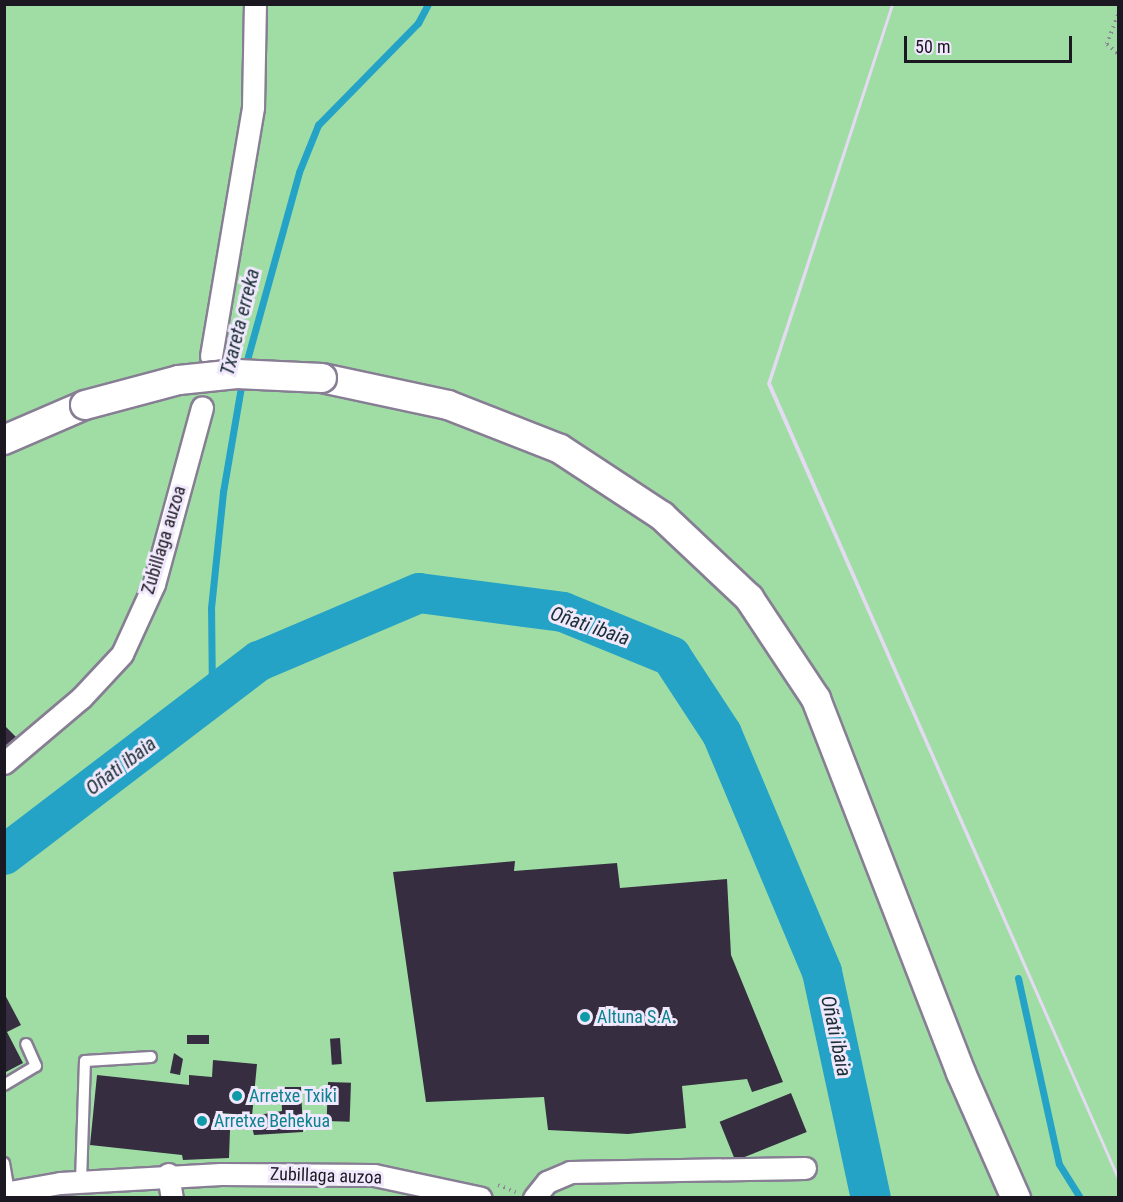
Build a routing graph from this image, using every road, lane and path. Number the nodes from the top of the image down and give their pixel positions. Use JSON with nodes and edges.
{"nodes":[{"id":1,"x":255,"y":4,"type":"edge"},
{"id":2,"x":1119,"y":15,"type":"edge"},
{"id":3,"x":1119,"y":54,"type":"edge"},
{"id":4,"x":211,"y":356,"type":"dead end"},
{"id":5,"x":202,"y":407,"type":"dead end"},
{"id":6,"x":4,"y":440,"type":"edge"},
{"id":7,"x":4,"y":763,"type":"edge"},
{"id":8,"x":26,"y":1044,"type":"dead end"},
{"id":9,"x":151,"y":1057,"type":"dead end"},
{"id":10,"x":4,"y":1085,"type":"edge"},
{"id":11,"x":4,"y":1163,"type":"edge"},
{"id":12,"x":805,"y":1168,"type":"dead end"},
{"id":13,"x":168,"y":1174,"type":"junction"},
{"id":14,"x":81,"y":1181,"type":"junction"},
{"id":15,"x":7,"y":1192,"type":"edge"},
{"id":16,"x":172,"y":1197,"type":"edge"},
{"id":17,"x":481,"y":1197,"type":"edge"},
{"id":18,"x":534,"y":1197,"type":"edge"},
{"id":19,"x":1016,"y":1197,"type":"edge"}],
"edges":[{"from":1,"to":4,"type":"street"},
{"from":2,"to":3,"type":"path"},
{"from":5,"to":7,"type":"street","name":"Zubillaga auzoa"},
{"from":6,"to":19,"type":"main road","bridge":true},
{"from":8,"to":10,"type":"lane"},
{"from":9,"to":14,"type":"lane"},
{"from":11,"to":15,"type":"lane"},
{"from":12,"to":18,"type":"street"},
{"from":13,"to":14,"type":"street","name":"Zubillaga auzoa"},
{"from":13,"to":16,"type":"street"},
{"from":13,"to":17,"type":"street","name":"Zubillaga auzoa"},
{"from":14,"to":15,"type":"street","name":"Zubillaga auzoa"}]}
